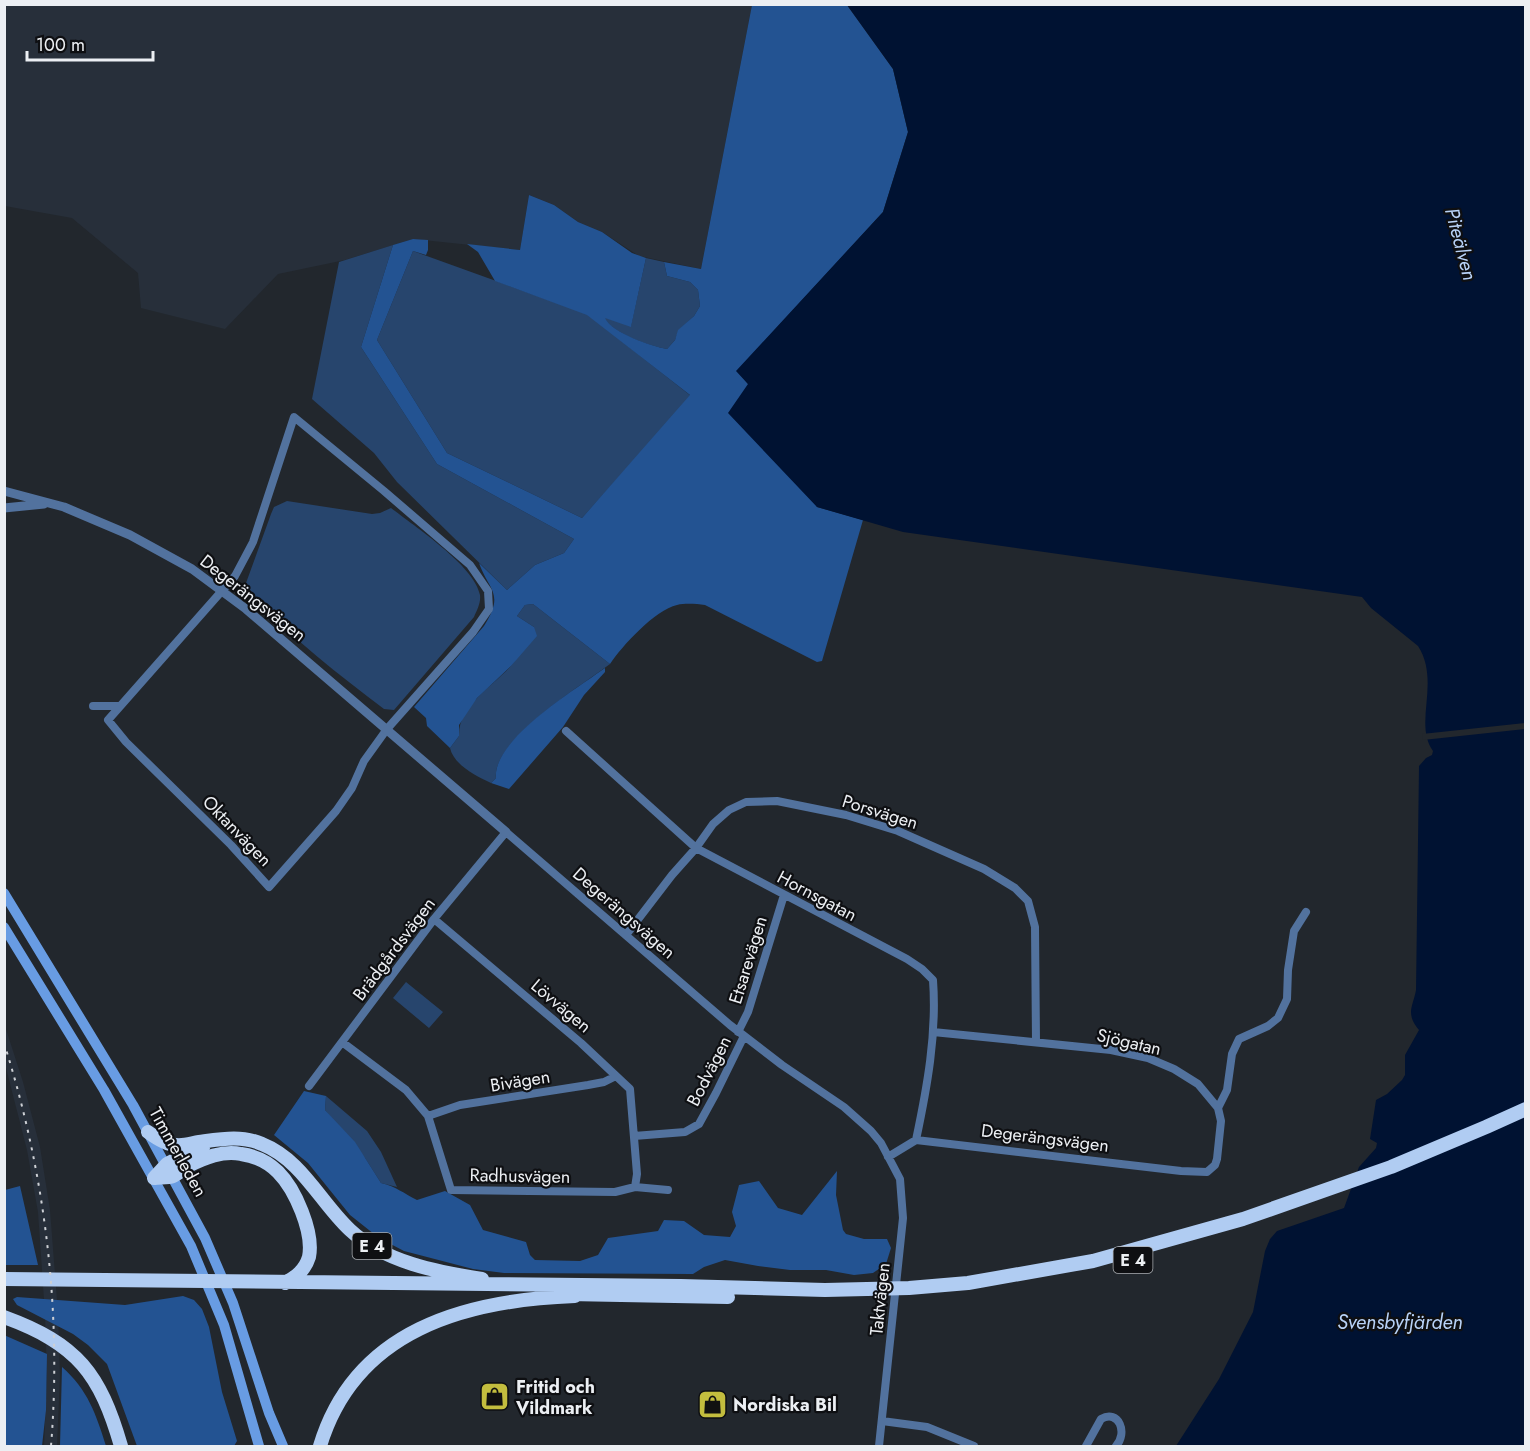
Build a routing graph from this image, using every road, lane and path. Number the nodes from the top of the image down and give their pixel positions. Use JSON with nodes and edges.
{"nodes":[{"id":1,"x":4,"y":490,"type":"edge"},
{"id":2,"x":49,"y":503,"type":"junction"},
{"id":3,"x":4,"y":508,"type":"edge"},
{"id":4,"x":222,"y":592,"type":"junction"},
{"id":5,"x":93,"y":706,"type":"dead end"},
{"id":6,"x":120,"y":706,"type":"junction"},
{"id":7,"x":387,"y":729,"type":"junction"},
{"id":8,"x":566,"y":730,"type":"dead end"},
{"id":9,"x":506,"y":832,"type":"junction"},
{"id":10,"x":696,"y":848,"type":"junction"},
{"id":11,"x":4,"y":893,"type":"edge"},
{"id":12,"x":784,"y":895,"type":"junction"},
{"id":13,"x":1306,"y":912,"type":"dead end"},
{"id":14,"x":434,"y":918,"type":"junction"},
{"id":15,"x":4,"y":927,"type":"edge"},
{"id":16,"x":626,"y":936,"type":"junction"},
{"id":17,"x":933,"y":1032,"type":"junction"},
{"id":18,"x":741,"y":1034,"type":"junction"},
{"id":19,"x":342,"y":1042,"type":"junction"},
{"id":20,"x":1036,"y":1042,"type":"junction"},
{"id":21,"x":616,"y":1076,"type":"junction"},
{"id":22,"x":309,"y":1086,"type":"dead end"},
{"id":23,"x":1218,"y":1108,"type":"junction"},
{"id":24,"x":1526,"y":1108,"type":"edge"},
{"id":25,"x":428,"y":1116,"type":"junction"},
{"id":26,"x":1526,"y":1117,"type":"edge"},
{"id":27,"x":148,"y":1132,"type":"junction"},
{"id":28,"x":634,"y":1136,"type":"junction"},
{"id":29,"x":916,"y":1140,"type":"junction"},
{"id":30,"x":214,"y":1141,"type":"junction"},
{"id":31,"x":888,"y":1157,"type":"junction"},
{"id":32,"x":170,"y":1170,"type":"junction"},
{"id":33,"x":154,"y":1178,"type":"junction"},
{"id":34,"x":1349,"y":1186,"type":"junction"},
{"id":35,"x":635,"y":1187,"type":"junction"},
{"id":36,"x":668,"y":1190,"type":"dead end"},
{"id":37,"x":4,"y":1279,"type":"edge"},
{"id":38,"x":35,"y":1283,"type":"junction"},
{"id":39,"x":285,"y":1283,"type":"junction"},
{"id":40,"x":567,"y":1285,"type":"junction"},
{"id":41,"x":254,"y":1286,"type":"junction"},
{"id":42,"x":4,"y":1287,"type":"edge"},
{"id":43,"x":888,"y":1293,"type":"junction"},
{"id":44,"x":594,"y":1295,"type":"junction"},
{"id":45,"x":4,"y":1317,"type":"edge"},
{"id":46,"x":882,"y":1421,"type":"junction"},
{"id":47,"x":121,"y":1446,"type":"edge"},
{"id":48,"x":259,"y":1446,"type":"edge"},
{"id":49,"x":283,"y":1446,"type":"edge"},
{"id":50,"x":320,"y":1446,"type":"edge"},
{"id":51,"x":879,"y":1446,"type":"edge"},
{"id":52,"x":974,"y":1446,"type":"edge"},
{"id":53,"x":1086,"y":1446,"type":"edge"},
{"id":54,"x":1116,"y":1446,"type":"edge"}],
"edges":[{"from":1,"to":2,"type":"street","name":"Degerängsvägen"},
{"from":2,"to":3,"type":"street"},
{"from":2,"to":4,"type":"street","name":"Degerängsvägen"},
{"from":4,"to":6,"type":"street"},
{"from":4,"to":7,"type":"street","name":"Degerängsvägen"},
{"from":4,"to":7,"type":"street"},
{"from":5,"to":6,"type":"street"},
{"from":6,"to":7,"type":"street","name":"Oktanvägen"},
{"from":7,"to":9,"type":"street","name":"Degerängsvägen"},
{"from":8,"to":10,"type":"street","name":"Hornsgatan"},
{"from":9,"to":14,"type":"street","name":"Brädgårdsvägen"},
{"from":9,"to":16,"type":"street","name":"Degerängsvägen"},
{"from":10,"to":12,"type":"street","name":"Hornsgatan"},
{"from":10,"to":16,"type":"street","name":"Porsvägen"},
{"from":10,"to":20,"type":"street","name":"Porsvägen"},
{"from":11,"to":27,"type":"main road","name":"Timmerleden"},
{"from":12,"to":17,"type":"street","name":"Hornsgatan"},
{"from":12,"to":18,"type":"street","name":"Etsarevägen"},
{"from":13,"to":23,"type":"street"},
{"from":14,"to":19,"type":"street","name":"Brädgårdsvägen"},
{"from":14,"to":21,"type":"street","name":"Lövvägen"},
{"from":15,"to":33,"type":"main road","name":"Timmerleden"},
{"from":16,"to":18,"type":"street","name":"Degerängsvägen"},
{"from":17,"to":20,"type":"street","name":"Sjögatan"},
{"from":17,"to":29,"type":"street","name":"Hornsgatan"},
{"from":18,"to":28,"type":"street","name":"Bodvägen"},
{"from":18,"to":31,"type":"street","name":"Degerängsvägen"},
{"from":19,"to":22,"type":"street","name":"Brädgårdsvägen"},
{"from":19,"to":25,"type":"street","name":"Radhusvägen"},
{"from":20,"to":23,"type":"street","name":"Sjögatan"},
{"from":21,"to":25,"type":"street","name":"Bivägen"},
{"from":21,"to":28,"type":"street","name":"Lövvägen"},
{"from":23,"to":29,"type":"street","name":"Degerängsvägen"},
{"from":24,"to":34,"type":"highway","number":"E 4"},
{"from":25,"to":35,"type":"street","name":"Radhusvägen"},
{"from":26,"to":34,"type":"highway","number":"E 4"},
{"from":27,"to":30,"type":"highway","number":"E 4"},
{"from":27,"to":32,"type":"main road","name":"Timmerleden"},
{"from":28,"to":35,"type":"street"},
{"from":29,"to":31,"type":"street"},
{"from":30,"to":32,"type":"highway","number":"E 4"},
{"from":30,"to":40,"type":"highway","number":"E 4"},
{"from":31,"to":46,"type":"street","name":"Taktvägen"},
{"from":32,"to":33,"type":"highway","number":"E 4"},
{"from":32,"to":39,"type":"highway","number":"E 4"},
{"from":32,"to":49,"type":"main road","name":"Timmerleden"},
{"from":33,"to":48,"type":"main road","name":"Timmerleden"},
{"from":34,"to":43,"type":"highway","number":"E 4"},
{"from":35,"to":36,"type":"street","name":"Radhusvägen"},
{"from":37,"to":38,"type":"highway","number":"E 4"},
{"from":38,"to":41,"type":"highway","number":"E 4"},
{"from":38,"to":42,"type":"highway","number":"E 4"},
{"from":39,"to":40,"type":"highway","number":"E 4"},
{"from":39,"to":41,"type":"highway","number":"E 4"},
{"from":40,"to":43,"type":"highway","number":"E 4"},
{"from":41,"to":44,"type":"highway","number":"E 4"},
{"from":43,"to":44,"type":"highway","number":"E 4"},
{"from":44,"to":50,"type":"highway","number":"E 4"},
{"from":45,"to":47,"type":"highway"},
{"from":46,"to":51,"type":"street","name":"Taktvägen"},
{"from":46,"to":52,"type":"street"},
{"from":53,"to":54,"type":"street"}]}
